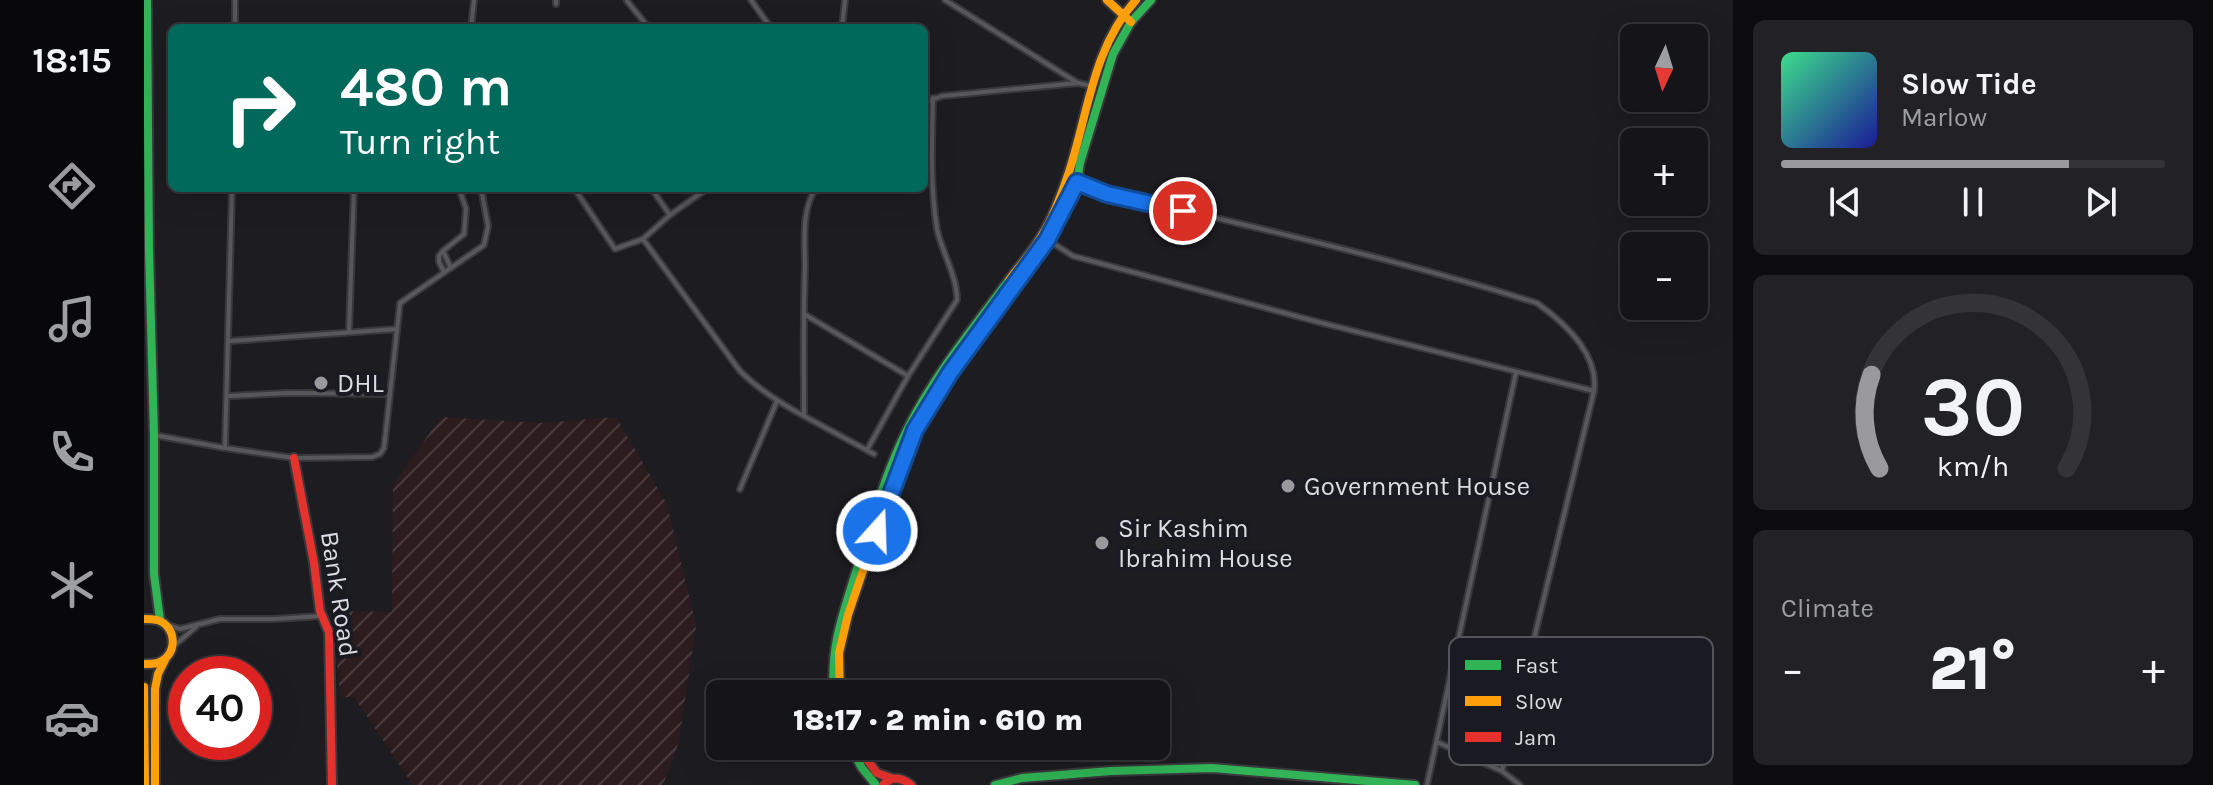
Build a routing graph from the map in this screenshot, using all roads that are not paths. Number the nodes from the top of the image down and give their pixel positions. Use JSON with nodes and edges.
{"nodes":[{"id":1,"x":147,"y":0,"type":"edge"},
{"id":2,"x":235,"y":0,"type":"edge"},
{"id":3,"x":474,"y":0,"type":"edge"},
{"id":4,"x":751,"y":0,"type":"edge"},
{"id":5,"x":845,"y":0,"type":"edge"},
{"id":6,"x":945,"y":0,"type":"edge"},
{"id":7,"x":1107,"y":0,"type":"edge"},
{"id":8,"x":1136,"y":0,"type":"edge"},
{"id":9,"x":1151,"y":0,"type":"edge"},
{"id":10,"x":627,"y":1,"type":"edge"},
{"id":11,"x":1122,"y":14,"type":"junction"},
{"id":12,"x":1131,"y":22,"type":"junction"},
{"id":13,"x":235,"y":24,"type":"edge"},
{"id":14,"x":471,"y":24,"type":"edge"},
{"id":15,"x":646,"y":24,"type":"edge"},
{"id":16,"x":768,"y":24,"type":"edge"},
{"id":17,"x":842,"y":24,"type":"edge"},
{"id":18,"x":1078,"y":83,"type":"junction"},
{"id":19,"x":1092,"y":86,"type":"junction"},
{"id":20,"x":933,"y":98,"type":"junction"},
{"id":21,"x":928,"y":101,"type":"edge"},
{"id":22,"x":1077,"y":182,"type":"junction"},
{"id":23,"x":232,"y":192,"type":"edge"},
{"id":24,"x":354,"y":192,"type":"edge"},
{"id":25,"x":460,"y":192,"type":"edge"},
{"id":26,"x":482,"y":192,"type":"edge"},
{"id":27,"x":577,"y":192,"type":"edge"},
{"id":28,"x":654,"y":192,"type":"edge"},
{"id":29,"x":702,"y":192,"type":"edge"},
{"id":30,"x":813,"y":192,"type":"edge"},
{"id":31,"x":670,"y":215,"type":"junction"},
{"id":32,"x":1044,"y":238,"type":"junction"},
{"id":33,"x":643,"y":239,"type":"junction"},
{"id":34,"x":443,"y":251,"type":"junction"},
{"id":35,"x":451,"y":268,"type":"junction"},
{"id":36,"x":444,"y":272,"type":"junction"},
{"id":37,"x":803,"y":313,"type":"junction"},
{"id":38,"x":397,"y":329,"type":"junction"},
{"id":39,"x":349,"y":332,"type":"junction"},
{"id":40,"x":230,"y":341,"type":"junction"},
{"id":41,"x":1516,"y":372,"type":"junction"},
{"id":42,"x":908,"y":376,"type":"junction"},
{"id":43,"x":1594,"y":391,"type":"junction"},
{"id":44,"x":390,"y":394,"type":"junction"},
{"id":45,"x":227,"y":396,"type":"junction"},
{"id":46,"x":777,"y":401,"type":"junction"},
{"id":47,"x":804,"y":416,"type":"junction"},
{"id":48,"x":154,"y":435,"type":"junction"},
{"id":49,"x":225,"y":448,"type":"junction"},
{"id":50,"x":867,"y":450,"type":"junction"},
{"id":51,"x":874,"y":454,"type":"dead end"},
{"id":52,"x":294,"y":458,"type":"junction"},
{"id":53,"x":740,"y":489,"type":"dead end"},
{"id":54,"x":322,"y":616,"type":"junction"},
{"id":55,"x":144,"y":619,"type":"edge"},
{"id":56,"x":163,"y":622,"type":"junction"},
{"id":57,"x":199,"y":625,"type":"junction"},
{"id":58,"x":1459,"y":637,"type":"edge"},
{"id":59,"x":1534,"y":637,"type":"edge"},
{"id":60,"x":174,"y":646,"type":"junction"},
{"id":61,"x":165,"y":660,"type":"junction"},
{"id":62,"x":144,"y":664,"type":"edge"},
{"id":63,"x":834,"y":680,"type":"edge"},
{"id":64,"x":1449,"y":686,"type":"edge"},
{"id":65,"x":144,"y":687,"type":"edge"},
{"id":66,"x":1437,"y":742,"type":"junction"},
{"id":67,"x":1449,"y":747,"type":"edge"},
{"id":68,"x":858,"y":760,"type":"edge"},
{"id":69,"x":867,"y":760,"type":"edge"},
{"id":70,"x":1489,"y":765,"type":"edge"},
{"id":71,"x":1503,"y":765,"type":"edge"},
{"id":72,"x":1502,"y":771,"type":"junction"},
{"id":73,"x":891,"y":778,"type":"junction"},
{"id":74,"x":145,"y":785,"type":"edge"},
{"id":75,"x":155,"y":785,"type":"edge"},
{"id":76,"x":332,"y":785,"type":"edge"},
{"id":77,"x":876,"y":785,"type":"edge"},
{"id":78,"x":883,"y":785,"type":"edge"},
{"id":79,"x":911,"y":785,"type":"edge"},
{"id":80,"x":995,"y":785,"type":"edge"},
{"id":81,"x":1415,"y":785,"type":"edge"},
{"id":82,"x":1427,"y":785,"type":"edge"},
{"id":83,"x":1520,"y":785,"type":"edge"}],
"edges":[{"from":1,"to":48,"type":"street"},
{"from":2,"to":13,"type":"street"},
{"from":3,"to":14,"type":"street"},
{"from":4,"to":16,"type":"street"},
{"from":5,"to":17,"type":"street"},
{"from":6,"to":18,"type":"street"},
{"from":7,"to":11,"type":"street"},
{"from":8,"to":11,"type":"street"},
{"from":9,"to":12,"type":"street"},
{"from":10,"to":15,"type":"street"},
{"from":11,"to":12,"type":"street"},
{"from":11,"to":19,"type":"street"},
{"from":12,"to":22,"type":"street"},
{"from":18,"to":19,"type":"street"},
{"from":18,"to":20,"type":"street"},
{"from":19,"to":32,"type":"street"},
{"from":20,"to":21,"type":"street"},
{"from":20,"to":42,"type":"street"},
{"from":22,"to":32,"type":"street"},
{"from":22,"to":43,"type":"street"},
{"from":23,"to":40,"type":"street"},
{"from":24,"to":39,"type":"street"},
{"from":25,"to":34,"type":"street"},
{"from":26,"to":35,"type":"street"},
{"from":27,"to":33,"type":"street"},
{"from":28,"to":31,"type":"street"},
{"from":29,"to":31,"type":"street"},
{"from":30,"to":37,"type":"street"},
{"from":31,"to":33,"type":"street"},
{"from":32,"to":41,"type":"street"},
{"from":32,"to":63,"type":"street"},
{"from":33,"to":46,"type":"street"},
{"from":34,"to":35,"type":"street"},
{"from":34,"to":36,"type":"street"},
{"from":35,"to":36,"type":"street"},
{"from":36,"to":38,"type":"street"},
{"from":37,"to":42,"type":"street"},
{"from":37,"to":47,"type":"street"},
{"from":38,"to":39,"type":"street"},
{"from":38,"to":44,"type":"street"},
{"from":39,"to":40,"type":"street"},
{"from":40,"to":45,"type":"street"},
{"from":41,"to":43,"type":"street"},
{"from":41,"to":58,"type":"street"},
{"from":42,"to":50,"type":"street"},
{"from":43,"to":59,"type":"street"},
{"from":44,"to":45,"type":"street"},
{"from":44,"to":52,"type":"street"},
{"from":45,"to":49,"type":"street"},
{"from":46,"to":47,"type":"street"},
{"from":46,"to":53,"type":"street"},
{"from":47,"to":50,"type":"street"},
{"from":48,"to":49,"type":"street"},
{"from":48,"to":56,"type":"street"},
{"from":49,"to":52,"type":"street"},
{"from":50,"to":51,"type":"street"},
{"from":52,"to":54,"type":"street","name":"Bank Road"},
{"from":54,"to":57,"type":"street"},
{"from":54,"to":76,"type":"street","name":"Bank Road"},
{"from":55,"to":56,"type":"street"},
{"from":56,"to":57,"type":"street"},
{"from":56,"to":60,"type":"street"},
{"from":57,"to":60,"type":"street"},
{"from":60,"to":61,"type":"street"},
{"from":61,"to":62,"type":"street"},
{"from":61,"to":75,"type":"street"},
{"from":64,"to":66,"type":"street"},
{"from":65,"to":74,"type":"street"},
{"from":66,"to":67,"type":"street"},
{"from":66,"to":82,"type":"street"},
{"from":68,"to":77,"type":"street"},
{"from":69,"to":73,"type":"street"},
{"from":70,"to":72,"type":"street"},
{"from":71,"to":72,"type":"street"},
{"from":72,"to":83,"type":"street"},
{"from":73,"to":78,"type":"street"},
{"from":73,"to":79,"type":"street"},
{"from":80,"to":81,"type":"street"}]}
